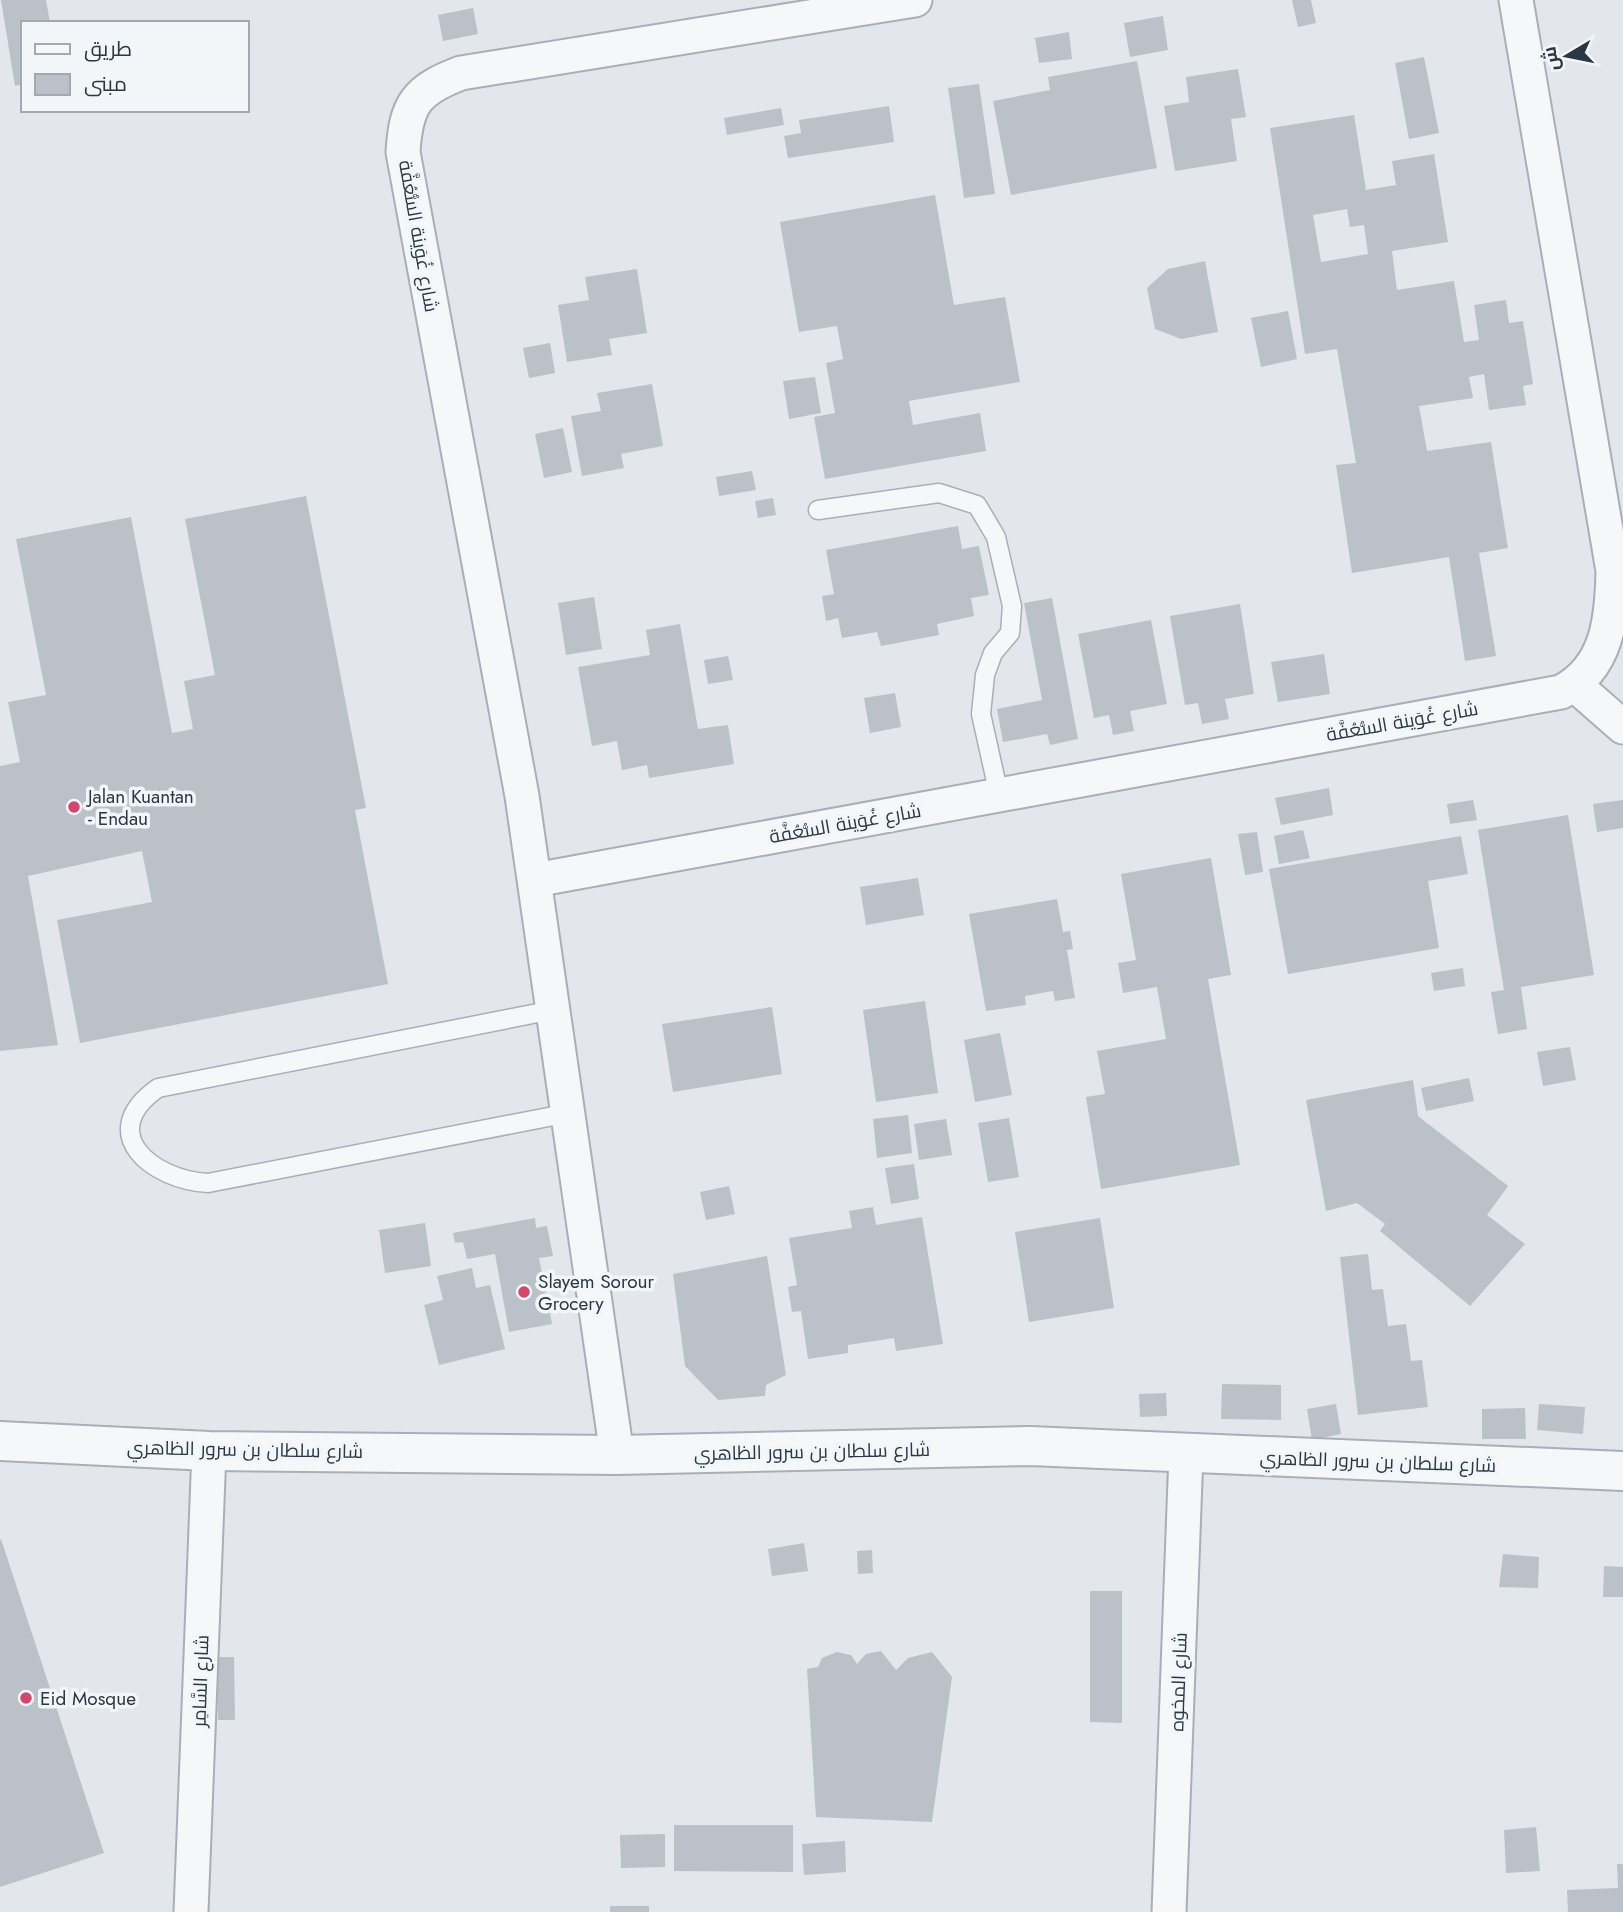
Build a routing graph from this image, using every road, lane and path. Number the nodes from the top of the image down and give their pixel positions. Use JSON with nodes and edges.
{"nodes":[{"id":1,"x":915,"y":0,"type":"edge"},
{"id":2,"x":1516,"y":0,"type":"edge"},
{"id":3,"x":818,"y":510,"type":"dead end"},
{"id":4,"x":1575,"y":685,"type":"junction"},
{"id":5,"x":1623,"y":727,"type":"edge"},
{"id":6,"x":999,"y":795,"type":"junction"},
{"id":7,"x":535,"y":880,"type":"junction"},
{"id":8,"x":553,"y":1010,"type":"junction"},
{"id":9,"x":569,"y":1113,"type":"junction"},
{"id":10,"x":0,"y":1441,"type":"edge"},
{"id":11,"x":209,"y":1451,"type":"junction"},
{"id":12,"x":1186,"y":1453,"type":"junction"},
{"id":13,"x":617,"y":1455,"type":"junction"},
{"id":14,"x":1623,"y":1471,"type":"edge"},
{"id":15,"x":191,"y":1912,"type":"edge"},
{"id":16,"x":1169,"y":1912,"type":"edge"}],
"edges":[{"from":1,"to":7,"type":"street","name":"شارع غُوَينة السُّعُفَّة"},
{"from":2,"to":4,"type":"street"},
{"from":3,"to":6,"type":"lane"},
{"from":4,"to":5,"type":"street"},
{"from":4,"to":6,"type":"street","name":"شارع غُوَينة السُّعُفَّة"},
{"from":6,"to":7,"type":"street","name":"شارع غُوَينة السُّعُفَّة"},
{"from":7,"to":8,"type":"street","name":"شارع غُوَينة السُّعُفَّة"},
{"from":8,"to":9,"type":"street","name":"شارع غُوَينة السُّعُفَّة"},
{"from":8,"to":9,"type":"lane"},
{"from":9,"to":13,"type":"street","name":"شارع غُوَينة السُّعُفَّة"},
{"from":10,"to":11,"type":"street","name":"شارع سلطان بن سرور الظاهري"},
{"from":11,"to":13,"type":"street","name":"شارع سلطان بن سرور الظاهري"},
{"from":11,"to":15,"type":"street","name":"شارع السَّامِر"},
{"from":12,"to":13,"type":"street","name":"شارع سلطان بن سرور الظاهري"},
{"from":12,"to":14,"type":"street","name":"شارع سلطان بن سرور الظاهري"},
{"from":12,"to":16,"type":"street","name":"شارع المخوه"}]}
